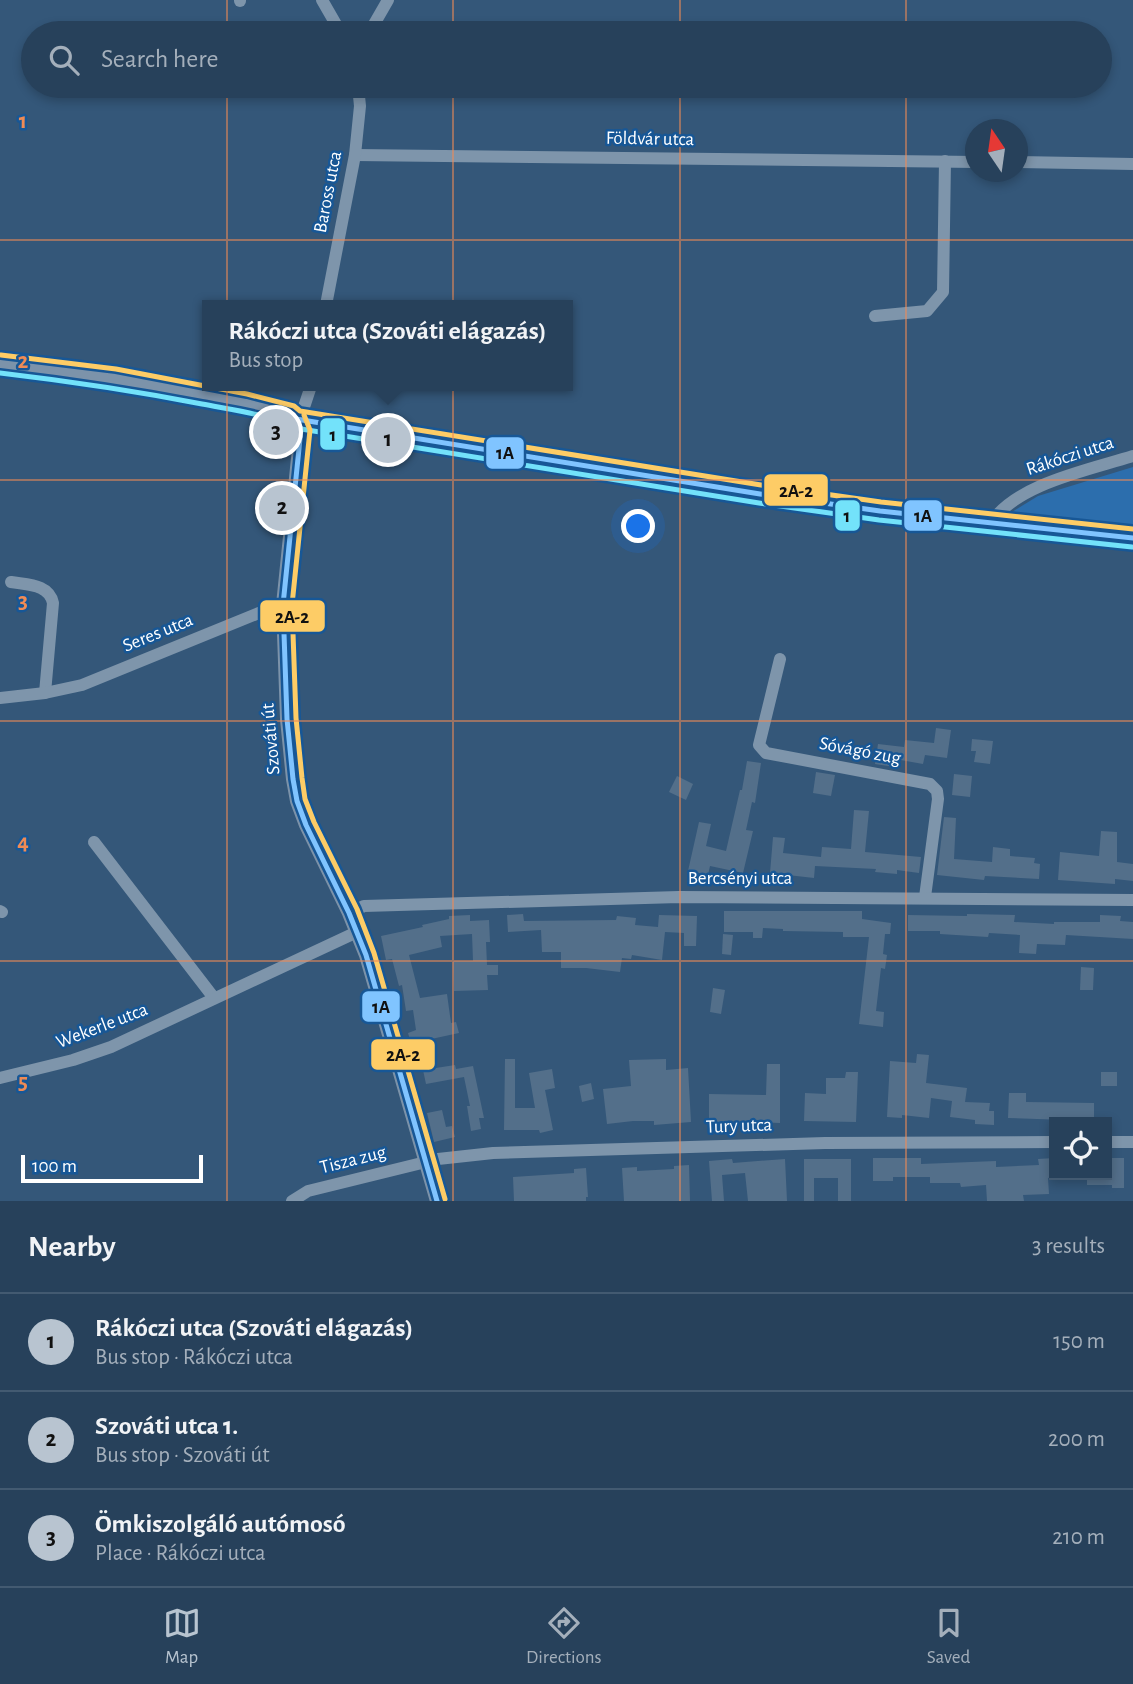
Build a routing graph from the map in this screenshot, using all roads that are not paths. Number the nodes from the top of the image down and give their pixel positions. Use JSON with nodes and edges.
{"nodes":[{"id":1,"x":322,"y":0,"type":"edge"},
{"id":2,"x":388,"y":0,"type":"edge"},
{"id":3,"x":334,"y":21,"type":"edge"},
{"id":4,"x":376,"y":21,"type":"edge"},
{"id":5,"x":359,"y":98,"type":"edge"},
{"id":6,"x":355,"y":155,"type":"junction"},
{"id":7,"x":945,"y":161,"type":"junction"},
{"id":8,"x":965,"y":162,"type":"edge"},
{"id":9,"x":1028,"y":162,"type":"edge"},
{"id":10,"x":1133,"y":164,"type":"edge"},
{"id":11,"x":327,"y":300,"type":"edge"},
{"id":12,"x":875,"y":316,"type":"dead end"},
{"id":13,"x":0,"y":364,"type":"edge"},
{"id":14,"x":309,"y":391,"type":"edge"},
{"id":15,"x":296,"y":419,"type":"junction"},
{"id":16,"x":1133,"y":456,"type":"edge"},
{"id":17,"x":991,"y":523,"type":"junction"},
{"id":18,"x":1133,"y":538,"type":"edge"},
{"id":19,"x":11,"y":582,"type":"dead end"},
{"id":20,"x":284,"y":606,"type":"junction"},
{"id":21,"x":780,"y":659,"type":"dead end"},
{"id":22,"x":45,"y":694,"type":"junction"},
{"id":23,"x":0,"y":698,"type":"edge"},
{"id":24,"x":94,"y":842,"type":"dead end"},
{"id":25,"x":925,"y":897,"type":"junction"},
{"id":26,"x":1133,"y":900,"type":"edge"},
{"id":27,"x":349,"y":913,"type":"junction"},
{"id":28,"x":356,"y":932,"type":"junction"},
{"id":29,"x":214,"y":998,"type":"junction"},
{"id":30,"x":0,"y":1078,"type":"edge"},
{"id":31,"x":1049,"y":1142,"type":"edge"},
{"id":32,"x":1112,"y":1142,"type":"edge"},
{"id":33,"x":1133,"y":1142,"type":"edge"},
{"id":34,"x":426,"y":1162,"type":"junction"},
{"id":35,"x":292,"y":1201,"type":"edge"},
{"id":36,"x":437,"y":1201,"type":"edge"}],
"edges":[{"from":1,"to":3,"type":"street"},
{"from":2,"to":4,"type":"street"},
{"from":5,"to":6,"type":"street","name":"Baross utca"},
{"from":6,"to":7,"type":"street","name":"Földvár utca"},
{"from":6,"to":11,"type":"street","name":"Baross utca"},
{"from":7,"to":8,"type":"street","name":"Földvár utca"},
{"from":7,"to":12,"type":"street"},
{"from":9,"to":10,"type":"street"},
{"from":13,"to":15,"type":"main road"},
{"from":14,"to":15,"type":"street"},
{"from":15,"to":17,"type":"street"},
{"from":15,"to":20,"type":"main road","name":"Szováti út"},
{"from":16,"to":17,"type":"street","name":"Rákóczi utca"},
{"from":17,"to":18,"type":"street"},
{"from":19,"to":22,"type":"street"},
{"from":20,"to":22,"type":"street","name":"Seres utca"},
{"from":20,"to":27,"type":"main road","name":"Szováti út"},
{"from":21,"to":25,"type":"street","name":"Sóvágó zug"},
{"from":22,"to":23,"type":"street","name":"Seres utca"},
{"from":24,"to":29,"type":"street"},
{"from":25,"to":26,"type":"street","name":"Bercsényi utca"},
{"from":25,"to":27,"type":"street","name":"Bercsényi utca"},
{"from":27,"to":28,"type":"main road","name":"Szováti út"},
{"from":28,"to":29,"type":"street","name":"Wekerle utca"},
{"from":28,"to":34,"type":"main road","name":"Szováti út"},
{"from":29,"to":30,"type":"street","name":"Wekerle utca"},
{"from":31,"to":34,"type":"street","name":"Tury utca"},
{"from":32,"to":33,"type":"street"},
{"from":34,"to":35,"type":"street","name":"Tisza zug"},
{"from":34,"to":36,"type":"main road","name":"Szováti út"}]}
